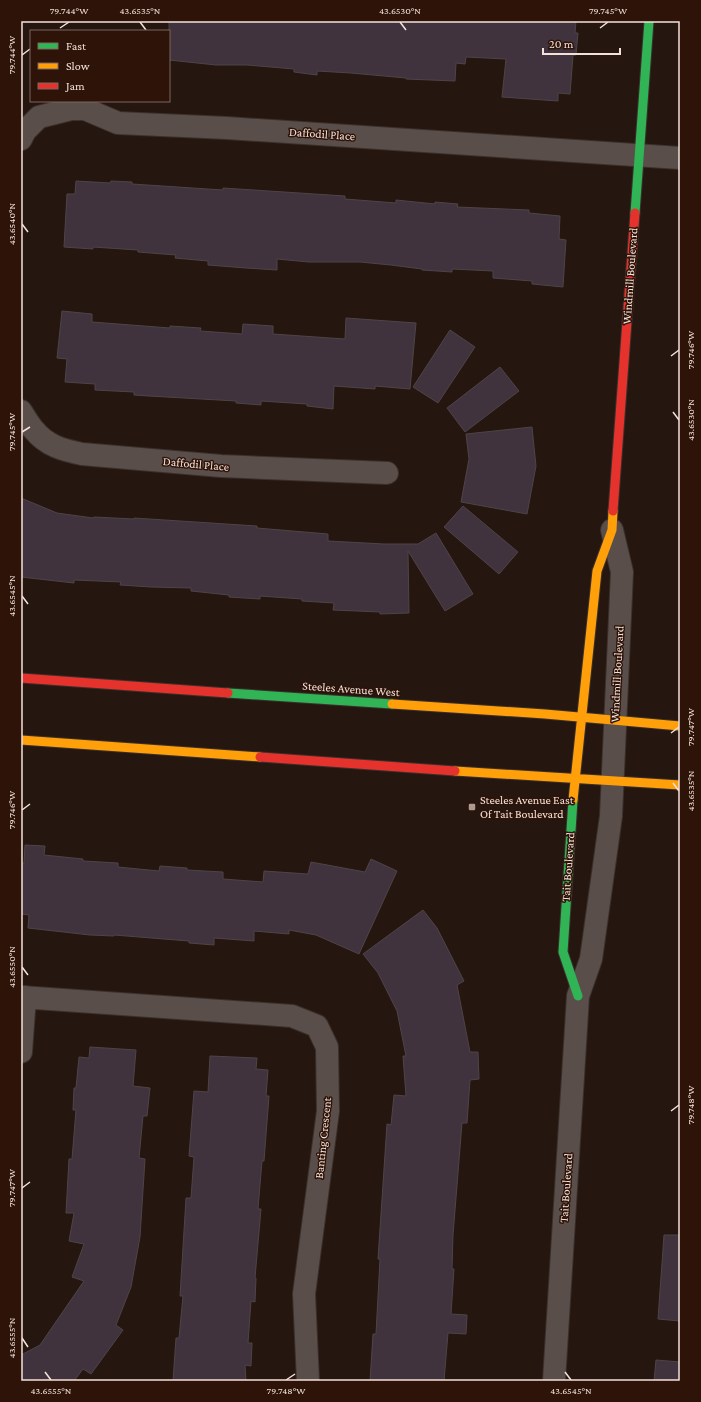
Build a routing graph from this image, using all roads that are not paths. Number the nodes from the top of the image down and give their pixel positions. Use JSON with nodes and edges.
{"nodes":[{"id":1,"x":649,"y":21,"type":"edge"},
{"id":2,"x":21,"y":140,"type":"edge"},
{"id":3,"x":639,"y":155,"type":"junction"},
{"id":4,"x":680,"y":158,"type":"edge"},
{"id":5,"x":21,"y":412,"type":"edge"},
{"id":6,"x":387,"y":473,"type":"dead end"},
{"id":7,"x":612,"y":530,"type":"junction"},
{"id":8,"x":21,"y":678,"type":"edge"},
{"id":9,"x":581,"y":717,"type":"junction"},
{"id":10,"x":615,"y":721,"type":"junction"},
{"id":11,"x":680,"y":726,"type":"edge"},
{"id":12,"x":21,"y":740,"type":"edge"},
{"id":13,"x":576,"y":759,"type":"joint"},
{"id":14,"x":574,"y":778,"type":"junction"},
{"id":15,"x":612,"y":780,"type":"junction"},
{"id":16,"x":680,"y":785,"type":"edge"},
{"id":17,"x":610,"y":819,"type":"joint"},
{"id":18,"x":578,"y":996,"type":"junction"},
{"id":19,"x":23,"y":997,"type":"edge"},
{"id":20,"x":21,"y":1052,"type":"edge"},
{"id":21,"x":308,"y":1381,"type":"edge"},
{"id":22,"x":554,"y":1381,"type":"edge"}],
"edges":[{"from":1,"to":3,"type":"main road","name":"Windmill Boulevard"},
{"from":2,"to":3,"type":"street","name":"Daffodil Place"},
{"from":3,"to":4,"type":"street","name":"Daffodil Place"},
{"from":3,"to":7,"type":"main road","name":"Windmill Boulevard"},
{"from":5,"to":6,"type":"street","name":"Daffodil Place"},
{"from":7,"to":9,"type":"main road","name":"Windmill Boulevard"},
{"from":7,"to":10,"type":"street","name":"Windmill Boulevard"},
{"from":8,"to":9,"type":"main road","name":"Steeles Avenue West"},
{"from":9,"to":10,"type":"main road","name":"Steeles Avenue West"},
{"from":9,"to":13,"type":"main road","name":"Windmill Boulevard"},
{"from":10,"to":11,"type":"main road","name":"Steeles Avenue West"},
{"from":10,"to":15,"type":"street","name":"Windmill Boulevard"},
{"from":12,"to":14,"type":"main road"},
{"from":13,"to":14,"type":"main road","name":"Tait Boulevard"},
{"from":14,"to":15,"type":"main road"},
{"from":14,"to":18,"type":"main road","name":"Tait Boulevard"},
{"from":15,"to":16,"type":"main road"},
{"from":15,"to":17,"type":"street","name":"Windmill Boulevard"},
{"from":17,"to":18,"type":"street","name":"Tait Boulevard"},
{"from":18,"to":22,"type":"street","name":"Tait Boulevard"},
{"from":19,"to":20,"type":"street"},
{"from":19,"to":21,"type":"street","name":"Banting Crescent"}]}
